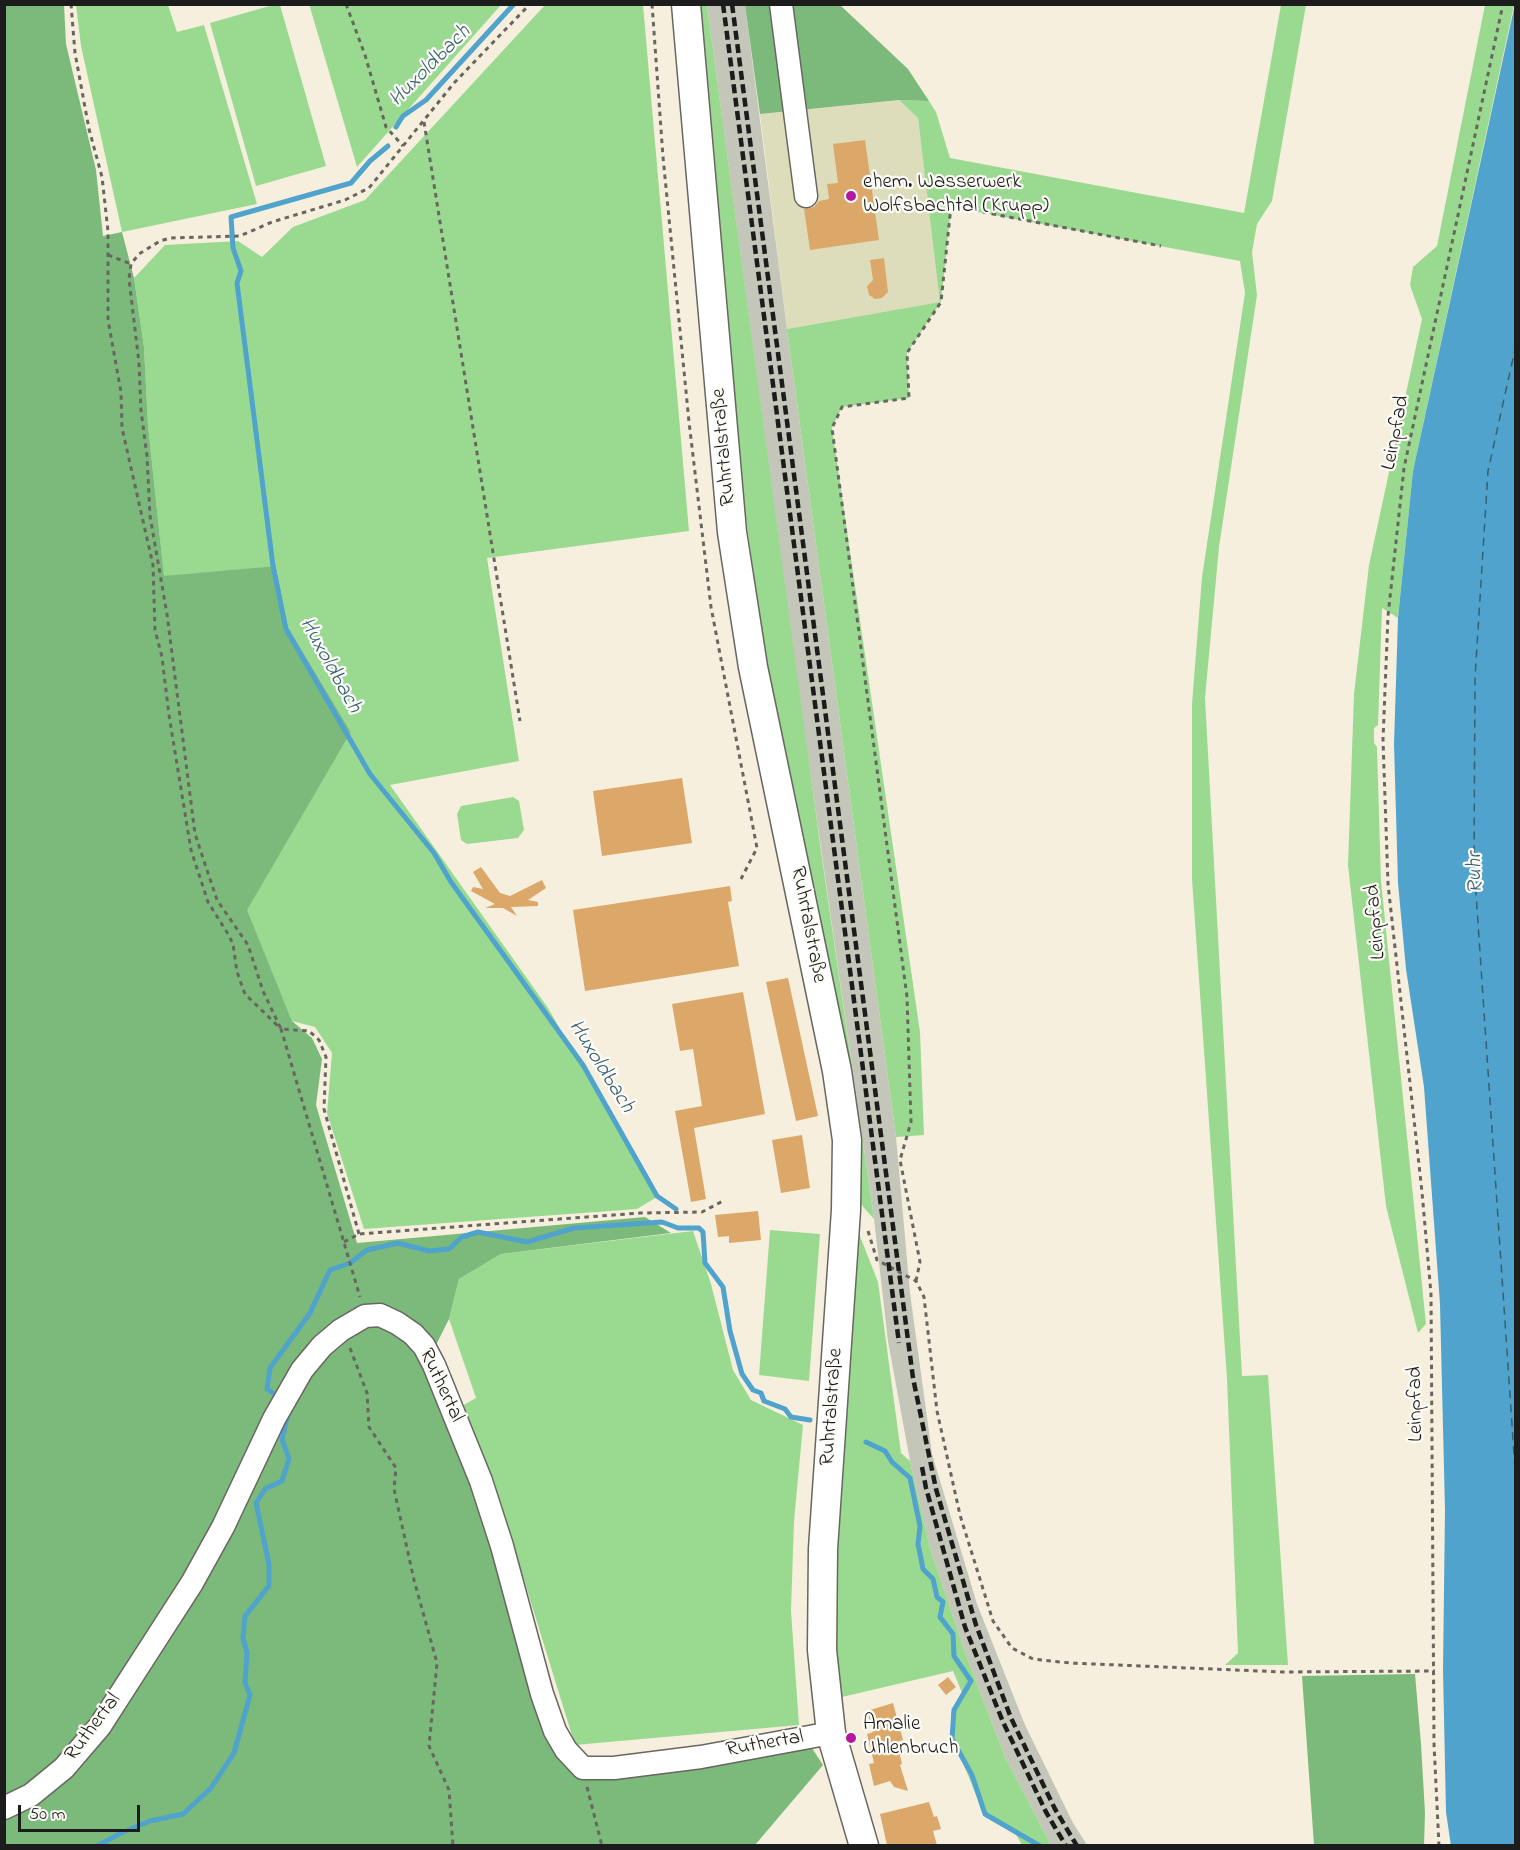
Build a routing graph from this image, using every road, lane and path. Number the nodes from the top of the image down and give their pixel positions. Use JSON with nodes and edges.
{"nodes":[{"id":1,"x":71,"y":4,"type":"edge"},
{"id":2,"x":346,"y":4,"type":"edge"},
{"id":3,"x":530,"y":4,"type":"edge"},
{"id":4,"x":652,"y":4,"type":"edge"},
{"id":5,"x":686,"y":4,"type":"edge"},
{"id":6,"x":781,"y":4,"type":"edge"},
{"id":7,"x":1503,"y":4,"type":"edge"},
{"id":8,"x":424,"y":120,"type":"junction"},
{"id":9,"x":403,"y":146,"type":"junction"},
{"id":10,"x":806,"y":196,"type":"dead end"},
{"id":11,"x":1161,"y":246,"type":"dead end"},
{"id":12,"x":108,"y":255,"type":"junction"},
{"id":13,"x":131,"y":264,"type":"junction"},
{"id":14,"x":520,"y":721,"type":"dead end"},
{"id":15,"x":741,"y":879,"type":"dead end"},
{"id":16,"x":281,"y":1029,"type":"junction"},
{"id":17,"x":723,"y":1200,"type":"dead end"},
{"id":18,"x":846,"y":1210,"type":"junction"},
{"id":19,"x":359,"y":1234,"type":"junction"},
{"id":20,"x":344,"y":1242,"type":"junction"},
{"id":21,"x":916,"y":1281,"type":"junction"},
{"id":22,"x":365,"y":1316,"type":"junction"},
{"id":23,"x":341,"y":1330,"type":"junction"},
{"id":24,"x":1435,"y":1671,"type":"junction"},
{"id":25,"x":831,"y":1733,"type":"junction"},
{"id":26,"x":583,"y":1768,"type":"junction"},
{"id":27,"x":4,"y":1808,"type":"edge"},
{"id":28,"x":453,"y":1845,"type":"edge"},
{"id":29,"x":602,"y":1845,"type":"edge"},
{"id":30,"x":864,"y":1845,"type":"edge"},
{"id":31,"x":1439,"y":1845,"type":"edge"}],
"edges":[{"from":1,"to":12,"type":"path"},
{"from":2,"to":9,"type":"path"},
{"from":3,"to":8,"type":"path"},
{"from":4,"to":15,"type":"path"},
{"from":5,"to":18,"type":"main road","name":"Ruhrtalstraße"},
{"from":6,"to":10,"type":"street"},
{"from":7,"to":24,"type":"path","name":"Leinpfad"},
{"from":8,"to":9,"type":"path"},
{"from":8,"to":14,"type":"path"},
{"from":9,"to":13,"type":"path"},
{"from":11,"to":21,"type":"path"},
{"from":12,"to":13,"type":"path"},
{"from":12,"to":16,"type":"path"},
{"from":13,"to":16,"type":"path"},
{"from":16,"to":19,"type":"path"},
{"from":16,"to":20,"type":"path"},
{"from":17,"to":19,"type":"path"},
{"from":18,"to":21,"type":"path"},
{"from":18,"to":25,"type":"main road","name":"Ruhrtalstraße"},
{"from":19,"to":20,"type":"path"},
{"from":20,"to":22,"type":"path"},
{"from":21,"to":24,"type":"path"},
{"from":22,"to":23,"type":"street","name":"Ruthertal"},
{"from":22,"to":26,"type":"street","name":"Ruthertal"},
{"from":23,"to":27,"type":"street","name":"Ruthertal"},
{"from":23,"to":28,"type":"path"},
{"from":24,"to":31,"type":"path","name":"Leinpfad"},
{"from":25,"to":26,"type":"street","name":"Ruthertal"},
{"from":25,"to":30,"type":"main road","name":"Ruhrtalstraße"},
{"from":26,"to":29,"type":"path"}]}
